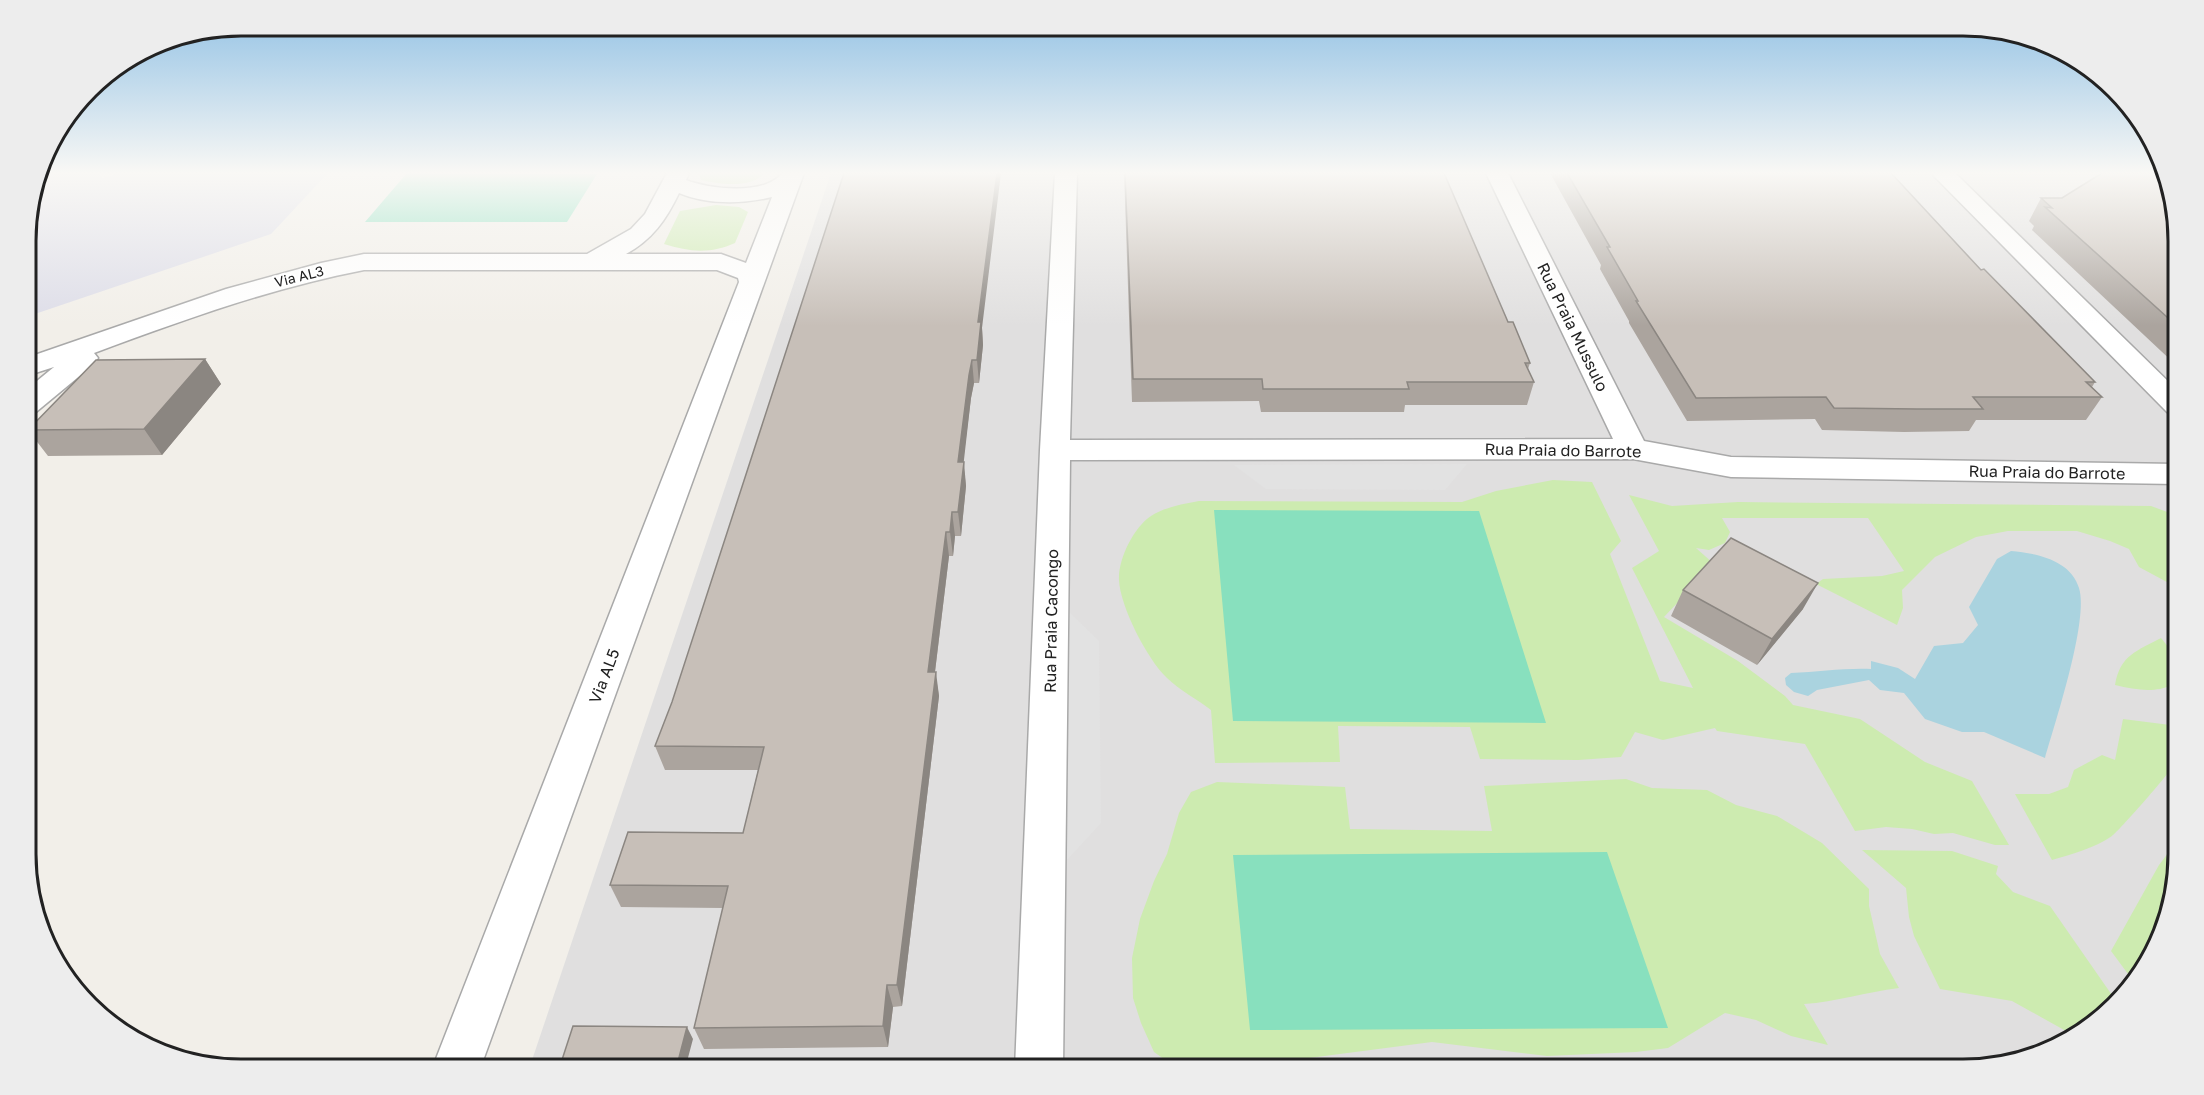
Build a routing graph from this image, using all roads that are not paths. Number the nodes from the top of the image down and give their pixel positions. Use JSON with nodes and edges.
{"nodes":[{"id":1,"x":650,"y":224,"type":"edge"},
{"id":2,"x":774,"y":224,"type":"edge"},
{"id":3,"x":1064,"y":224,"type":"edge"},
{"id":4,"x":1522,"y":224,"type":"edge"},
{"id":5,"x":1994,"y":224,"type":"edge"},
{"id":6,"x":585,"y":262,"type":"junction"},
{"id":7,"x":752,"y":283,"type":"junction"},
{"id":8,"x":107,"y":340,"type":"junction"},
{"id":9,"x":36,"y":365,"type":"edge"},
{"id":10,"x":36,"y":397,"type":"edge"},
{"id":11,"x":2168,"y":397,"type":"edge"},
{"id":12,"x":1633,"y":449,"type":"junction"},
{"id":13,"x":1055,"y":450,"type":"junction"},
{"id":14,"x":2168,"y":474,"type":"edge"},
{"id":15,"x":460,"y":1059,"type":"edge"},
{"id":16,"x":1040,"y":1059,"type":"edge"}],
"edges":[{"from":1,"to":6,"type":"street"},
{"from":2,"to":7,"type":"street","name":"Via AL5"},
{"from":3,"to":13,"type":"street","name":"Rua Praia Cacongo"},
{"from":4,"to":12,"type":"street","name":"Rua Praia Mussulo"},
{"from":5,"to":11,"type":"street"},
{"from":6,"to":7,"type":"street","name":"Via AL3"},
{"from":6,"to":8,"type":"street","name":"Via AL3"},
{"from":7,"to":15,"type":"street","name":"Via AL5"},
{"from":8,"to":9,"type":"street","name":"Via AL3"},
{"from":8,"to":10,"type":"street"},
{"from":12,"to":13,"type":"street","name":"Rua Praia do Barrote"},
{"from":12,"to":14,"type":"street","name":"Rua Praia do Barrote"},
{"from":13,"to":16,"type":"street","name":"Rua Praia Cacongo"}]}
